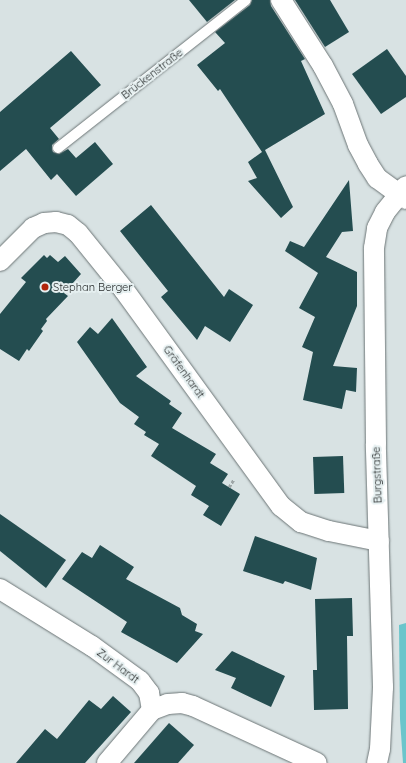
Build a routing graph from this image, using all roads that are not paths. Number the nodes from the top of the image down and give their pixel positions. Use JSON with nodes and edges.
{"nodes":[{"id":1,"x":246,"y":0,"type":"edge"},
{"id":2,"x":281,"y":0,"type":"edge"},
{"id":3,"x":58,"y":148,"type":"dead end"},
{"id":4,"x":404,"y":193,"type":"edge"},
{"id":5,"x":0,"y":261,"type":"edge"},
{"id":6,"x":379,"y":541,"type":"junction"},
{"id":7,"x":0,"y":589,"type":"edge"},
{"id":8,"x":152,"y":710,"type":"junction"},
{"id":9,"x":107,"y":763,"type":"edge"},
{"id":10,"x":317,"y":763,"type":"edge"},
{"id":11,"x":377,"y":763,"type":"edge"}],
"edges":[{"from":1,"to":3,"type":"lane","name":"Brückenstraße"},
{"from":2,"to":4,"type":"street"},
{"from":4,"to":6,"type":"street","name":"Burgstraße"},
{"from":5,"to":6,"type":"street","name":"Gräfenhardt"},
{"from":6,"to":11,"type":"street","name":"Burgstraße"},
{"from":7,"to":8,"type":"street","name":"Zur Hardt"},
{"from":8,"to":9,"type":"street"},
{"from":8,"to":10,"type":"street"}]}
